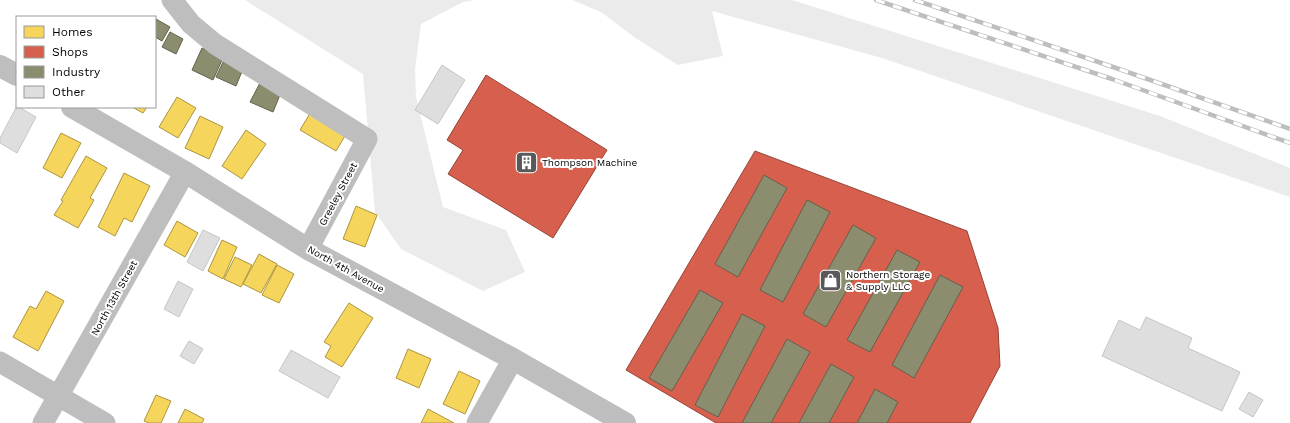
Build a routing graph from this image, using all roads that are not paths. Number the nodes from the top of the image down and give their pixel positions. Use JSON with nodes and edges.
{"nodes":[{"id":1,"x":172,"y":0,"type":"edge"},
{"id":2,"x":0,"y":66,"type":"edge"},
{"id":3,"x":16,"y":74,"type":"edge"},
{"id":4,"x":74,"y":108,"type":"edge"},
{"id":5,"x":185,"y":172,"type":"junction"},
{"id":6,"x":308,"y":249,"type":"junction"},
{"id":7,"x":513,"y":359,"type":"junction"},
{"id":8,"x":0,"y":362,"type":"edge"},
{"id":9,"x":59,"y":396,"type":"junction"},
{"id":10,"x":43,"y":423,"type":"edge"},
{"id":11,"x":105,"y":423,"type":"edge"},
{"id":12,"x":478,"y":423,"type":"edge"},
{"id":13,"x":625,"y":423,"type":"edge"}],
"edges":[{"from":1,"to":6,"type":"street","name":"Greeley Street"},
{"from":2,"to":3,"type":"main road"},
{"from":4,"to":5,"type":"main road","name":"North 4th Avenue"},
{"from":5,"to":6,"type":"main road","name":"North 4th Avenue"},
{"from":5,"to":9,"type":"street","name":"North 13th Street"},
{"from":6,"to":7,"type":"main road","name":"North 4th Avenue"},
{"from":7,"to":12,"type":"street"},
{"from":7,"to":13,"type":"main road","name":"North 4th Avenue"},
{"from":8,"to":9,"type":"street"},
{"from":9,"to":10,"type":"street","name":"North 13th Street"},
{"from":9,"to":11,"type":"street"}]}
